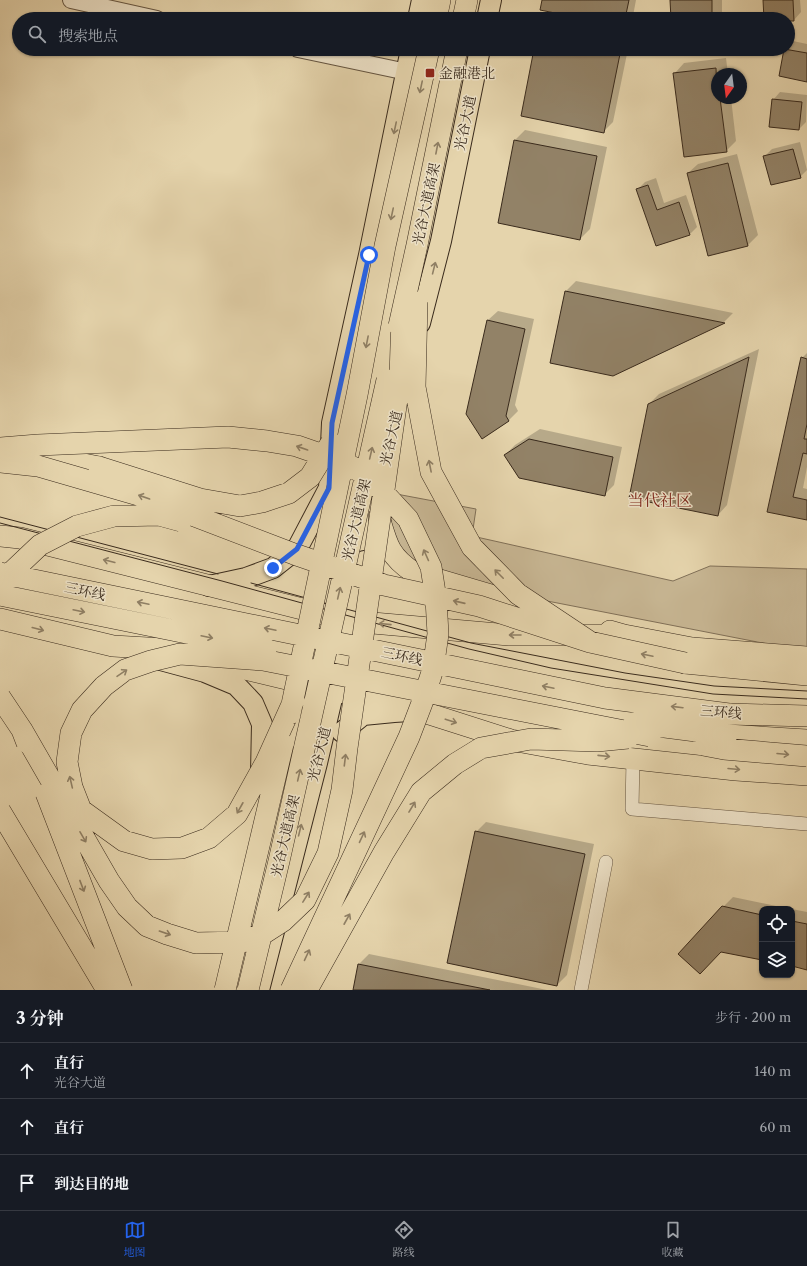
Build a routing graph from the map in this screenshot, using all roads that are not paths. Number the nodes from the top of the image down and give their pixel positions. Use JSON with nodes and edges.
{"nodes":[{"id":1,"x":71,"y":0,"type":"edge"},
{"id":2,"x":422,"y":0,"type":"edge"},
{"id":3,"x":440,"y":0,"type":"edge"},
{"id":4,"x":491,"y":0,"type":"edge"},
{"id":5,"x":126,"y":12,"type":"edge"},
{"id":6,"x":419,"y":12,"type":"edge"},
{"id":7,"x":437,"y":12,"type":"edge"},
{"id":8,"x":488,"y":12,"type":"edge"},
{"id":9,"x":331,"y":56,"type":"edge"},
{"id":10,"x":410,"y":56,"type":"edge"},
{"id":11,"x":427,"y":56,"type":"edge"},
{"id":12,"x":456,"y":56,"type":"edge"},
{"id":13,"x":479,"y":56,"type":"edge"},
{"id":14,"x":407,"y":72,"type":"junction"},
{"id":15,"x":417,"y":246,"type":"junction"},
{"id":16,"x":402,"y":313,"type":"junction"},
{"id":17,"x":357,"y":395,"type":"junction"},
{"id":18,"x":0,"y":448,"type":"edge"},
{"id":19,"x":0,"y":452,"type":"edge"},
{"id":20,"x":0,"y":462,"type":"edge"},
{"id":21,"x":329,"y":488,"type":"junction"},
{"id":22,"x":376,"y":509,"type":"junction"},
{"id":23,"x":0,"y":536,"type":"edge"},
{"id":24,"x":259,"y":540,"type":"junction"},
{"id":25,"x":0,"y":573,"type":"edge"},
{"id":26,"x":0,"y":583,"type":"edge"},
{"id":27,"x":209,"y":586,"type":"junction"},
{"id":28,"x":0,"y":595,"type":"edge"},
{"id":29,"x":302,"y":609,"type":"junction"},
{"id":30,"x":0,"y":619,"type":"edge"},
{"id":31,"x":350,"y":621,"type":"junction"},
{"id":32,"x":624,"y":635,"type":"junction"},
{"id":33,"x":590,"y":642,"type":"junction"},
{"id":34,"x":113,"y":646,"type":"junction"},
{"id":35,"x":807,"y":657,"type":"edge"},
{"id":36,"x":807,"y":675,"type":"edge"},
{"id":37,"x":287,"y":679,"type":"junction"},
{"id":38,"x":334,"y":691,"type":"junction"},
{"id":39,"x":0,"y":697,"type":"edge"},
{"id":40,"x":294,"y":700,"type":"junction"},
{"id":41,"x":420,"y":711,"type":"junction"},
{"id":42,"x":807,"y":716,"type":"edge"},
{"id":43,"x":22,"y":730,"type":"junction"},
{"id":44,"x":650,"y":736,"type":"junction"},
{"id":45,"x":807,"y":740,"type":"edge"},
{"id":46,"x":807,"y":756,"type":"edge"},
{"id":47,"x":633,"y":759,"type":"junction"},
{"id":48,"x":317,"y":763,"type":"junction"},
{"id":49,"x":807,"y":775,"type":"edge"},
{"id":50,"x":261,"y":806,"type":"junction"},
{"id":51,"x":0,"y":811,"type":"edge"},
{"id":52,"x":807,"y":824,"type":"edge"},
{"id":53,"x":606,"y":862,"type":"dead end"},
{"id":54,"x":107,"y":990,"type":"edge"},
{"id":55,"x":122,"y":990,"type":"edge"},
{"id":56,"x":215,"y":990,"type":"edge"},
{"id":57,"x":225,"y":990,"type":"edge"},
{"id":58,"x":248,"y":990,"type":"edge"},
{"id":59,"x":259,"y":990,"type":"edge"},
{"id":60,"x":290,"y":990,"type":"edge"},
{"id":61,"x":307,"y":990,"type":"edge"},
{"id":62,"x":581,"y":990,"type":"edge"}],
"edges":[{"from":1,"to":5,"type":"street"},
{"from":2,"to":6,"type":"main road"},
{"from":3,"to":7,"type":"highway"},
{"from":4,"to":8,"type":"main road"},
{"from":9,"to":14,"type":"street"},
{"from":10,"to":14,"type":"main road"},
{"from":11,"to":17,"type":"highway","name":"光谷大道高架","one_way":true,"bridge":true},
{"from":15,"to":12,"type":"highway","name":"光谷大道高架","one_way":true,"bridge":true},
{"from":22,"to":13,"type":"main road","name":"光谷大道","one_way":true},
{"from":14,"to":21,"type":"main road","one_way":true},
{"from":15,"to":16,"type":"highway","name":"光谷大道高架","bridge":true},
{"from":33,"to":15,"type":"highway","one_way":true,"bridge":true},
{"from":43,"to":16,"type":"highway","one_way":true,"bridge":true},
{"from":58,"to":16,"type":"highway","name":"光谷大道高架","one_way":true,"bridge":true},
{"from":17,"to":19,"type":"highway","bridge":true},
{"from":17,"to":40,"type":"highway","name":"光谷大道高架","bridge":true},
{"from":60,"to":18,"type":"highway","one_way":true,"bridge":true},
{"from":24,"to":20,"type":"highway","one_way":true,"bridge":true},
{"from":21,"to":27,"type":"main road"},
{"from":21,"to":29,"type":"main road"},
{"from":22,"to":31,"type":"main road","name":"光谷大道"},
{"from":22,"to":32,"type":"highway"},
{"from":27,"to":23,"type":"highway","one_way":true},
{"from":24,"to":26,"type":"highway","bridge":true},
{"from":33,"to":24,"type":"highway","one_way":true,"bridge":true},
{"from":42,"to":25,"type":"highway","name":"三环线","one_way":true,"bridge":true},
{"from":27,"to":29,"type":"highway"},
{"from":28,"to":45,"type":"highway","name":"三环线","one_way":true,"bridge":true},
{"from":29,"to":31,"type":"highway"},
{"from":29,"to":37,"type":"main road"},
{"from":30,"to":34,"type":"highway","one_way":true},
{"from":32,"to":31,"type":"highway","one_way":true},
{"from":31,"to":38,"type":"main road","name":"光谷大道"},
{"from":32,"to":35,"type":"highway"},
{"from":36,"to":33,"type":"highway","one_way":true,"bridge":true},
{"from":34,"to":37,"type":"highway"},
{"from":34,"to":50,"type":"main road"},
{"from":37,"to":38,"type":"highway"},
{"from":37,"to":50,"type":"main road"},
{"from":38,"to":41,"type":"highway"},
{"from":38,"to":48,"type":"main road","name":"光谷大道"},
{"from":39,"to":43,"type":"highway","bridge":true},
{"from":40,"to":44,"type":"highway","one_way":true,"bridge":true},
{"from":40,"to":57,"type":"highway","name":"光谷大道高架","bridge":true},
{"from":41,"to":47,"type":"highway","one_way":true},
{"from":41,"to":48,"type":"main road"},
{"from":43,"to":55,"type":"highway","one_way":true,"bridge":true},
{"from":44,"to":46,"type":"highway","one_way":true,"bridge":true},
{"from":61,"to":44,"type":"highway","one_way":true,"bridge":true},
{"from":47,"to":49,"type":"highway","one_way":true},
{"from":47,"to":52,"type":"street"},
{"from":59,"to":48,"type":"main road","name":"光谷大道","one_way":true},
{"from":50,"to":56,"type":"main road"},
{"from":51,"to":54,"type":"highway","bridge":true},
{"from":53,"to":62,"type":"street"}]}
